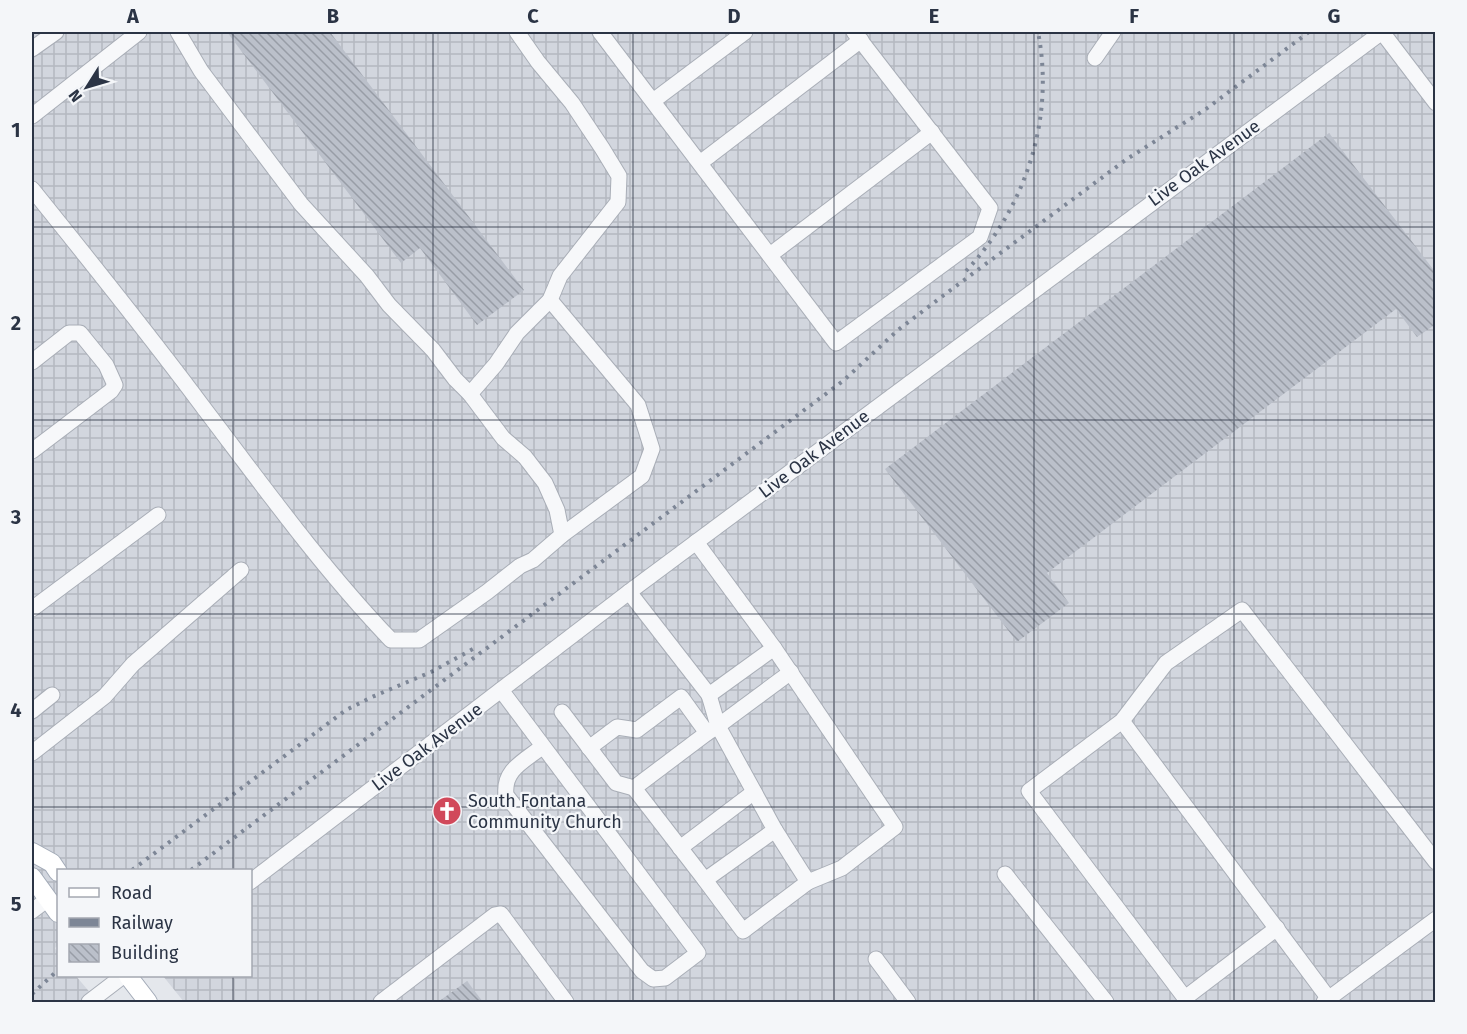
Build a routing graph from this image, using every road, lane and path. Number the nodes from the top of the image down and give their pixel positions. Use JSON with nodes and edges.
{"nodes":[{"id":1,"x":56,"y":32,"type":"edge"},
{"id":2,"x":139,"y":32,"type":"edge"},
{"id":3,"x":178,"y":32,"type":"edge"},
{"id":4,"x":517,"y":32,"type":"edge"},
{"id":5,"x":600,"y":32,"type":"edge"},
{"id":6,"x":745,"y":32,"type":"edge"},
{"id":7,"x":1113,"y":32,"type":"edge"},
{"id":8,"x":1382,"y":32,"type":"edge"},
{"id":9,"x":858,"y":36,"type":"edge"},
{"id":10,"x":32,"y":49,"type":"edge"},
{"id":11,"x":1095,"y":58,"type":"dead end"},
{"id":12,"x":653,"y":100,"type":"junction"},
{"id":13,"x":1436,"y":103,"type":"edge"},
{"id":14,"x":32,"y":116,"type":"edge"},
{"id":15,"x":932,"y":132,"type":"junction"},
{"id":16,"x":700,"y":163,"type":"junction"},
{"id":17,"x":32,"y":189,"type":"edge"},
{"id":18,"x":770,"y":255,"type":"junction"},
{"id":19,"x":550,"y":300,"type":"junction"},
{"id":20,"x":32,"y":362,"type":"edge"},
{"id":21,"x":470,"y":394,"type":"junction"},
{"id":22,"x":32,"y":451,"type":"edge"},
{"id":23,"x":158,"y":515,"type":"dead end"},
{"id":24,"x":562,"y":536,"type":"junction"},
{"id":25,"x":696,"y":542,"type":"junction"},
{"id":26,"x":241,"y":570,"type":"dead end"},
{"id":27,"x":629,"y":592,"type":"junction"},
{"id":28,"x":32,"y":609,"type":"edge"},
{"id":29,"x":774,"y":648,"type":"junction"},
{"id":30,"x":790,"y":672,"type":"junction"},
{"id":31,"x":501,"y":690,"type":"junction"},
{"id":32,"x":52,"y":695,"type":"dead end"},
{"id":33,"x":709,"y":695,"type":"junction"},
{"id":34,"x":32,"y":711,"type":"edge"},
{"id":35,"x":562,"y":712,"type":"dead end"},
{"id":36,"x":1122,"y":721,"type":"junction"},
{"id":37,"x":712,"y":729,"type":"junction"},
{"id":38,"x":543,"y":746,"type":"junction"},
{"id":39,"x":589,"y":748,"type":"junction"},
{"id":40,"x":33,"y":749,"type":"edge"},
{"id":41,"x":634,"y":788,"type":"junction"},
{"id":42,"x":754,"y":792,"type":"junction"},
{"id":43,"x":775,"y":830,"type":"junction"},
{"id":44,"x":680,"y":848,"type":"junction"},
{"id":45,"x":32,"y":858,"type":"edge"},
{"id":46,"x":1436,"y":862,"type":"edge"},
{"id":47,"x":57,"y":870,"type":"edge"},
{"id":48,"x":1005,"y":874,"type":"dead end"},
{"id":49,"x":32,"y":877,"type":"edge"},
{"id":50,"x":252,"y":880,"type":"edge"},
{"id":51,"x":705,"y":880,"type":"junction"},
{"id":52,"x":808,"y":882,"type":"junction"},
{"id":53,"x":53,"y":906,"type":"edge"},
{"id":54,"x":32,"y":911,"type":"edge"},
{"id":55,"x":1436,"y":920,"type":"edge"},
{"id":56,"x":1277,"y":928,"type":"junction"},
{"id":57,"x":876,"y":959,"type":"dead end"},
{"id":58,"x":120,"y":977,"type":"edge"},
{"id":59,"x":129,"y":977,"type":"edge"},
{"id":60,"x":1187,"y":1000,"type":"edge"},
{"id":61,"x":1327,"y":1001,"type":"edge"},
{"id":62,"x":89,"y":1002,"type":"edge"},
{"id":63,"x":148,"y":1002,"type":"edge"},
{"id":64,"x":381,"y":1002,"type":"edge"},
{"id":65,"x":566,"y":1002,"type":"edge"},
{"id":66,"x":908,"y":1002,"type":"edge"},
{"id":67,"x":1106,"y":1002,"type":"edge"}],
"edges":[{"from":1,"to":10,"type":"street"},
{"from":2,"to":14,"type":"street"},
{"from":3,"to":21,"type":"street"},
{"from":4,"to":19,"type":"street"},
{"from":5,"to":12,"type":"street"},
{"from":6,"to":12,"type":"street"},
{"from":7,"to":11,"type":"street"},
{"from":8,"to":13,"type":"street"},
{"from":8,"to":25,"type":"street","name":"Live Oak Avenue"},
{"from":9,"to":15,"type":"street"},
{"from":9,"to":16,"type":"street"},
{"from":12,"to":16,"type":"street"},
{"from":15,"to":18,"type":"street"},
{"from":15,"to":18,"type":"street"},
{"from":16,"to":18,"type":"street"},
{"from":17,"to":24,"type":"street"},
{"from":19,"to":21,"type":"street"},
{"from":19,"to":24,"type":"street"},
{"from":20,"to":22,"type":"street"},
{"from":21,"to":24,"type":"street"},
{"from":23,"to":28,"type":"street"},
{"from":25,"to":27,"type":"street","name":"Live Oak Avenue"},
{"from":25,"to":29,"type":"street"},
{"from":26,"to":40,"type":"street"},
{"from":27,"to":31,"type":"street","name":"Live Oak Avenue"},
{"from":27,"to":33,"type":"street"},
{"from":29,"to":30,"type":"street"},
{"from":29,"to":33,"type":"street"},
{"from":30,"to":37,"type":"street"},
{"from":30,"to":52,"type":"street"},
{"from":31,"to":38,"type":"street"},
{"from":31,"to":50,"type":"street","name":"Live Oak Avenue"},
{"from":32,"to":34,"type":"street"},
{"from":33,"to":37,"type":"street"},
{"from":35,"to":39,"type":"street"},
{"from":36,"to":46,"type":"street"},
{"from":36,"to":56,"type":"street"},
{"from":36,"to":60,"type":"street"},
{"from":37,"to":39,"type":"street"},
{"from":37,"to":41,"type":"street"},
{"from":37,"to":42,"type":"street"},
{"from":38,"to":38,"type":"street"},
{"from":39,"to":41,"type":"street"},
{"from":41,"to":44,"type":"street"},
{"from":42,"to":43,"type":"street"},
{"from":42,"to":44,"type":"street"},
{"from":43,"to":51,"type":"street"},
{"from":43,"to":52,"type":"street"},
{"from":44,"to":51,"type":"street"},
{"from":45,"to":47,"type":"main road"},
{"from":48,"to":67,"type":"street"},
{"from":49,"to":53,"type":"main road"},
{"from":51,"to":52,"type":"street"},
{"from":53,"to":54,"type":"street"},
{"from":55,"to":61,"type":"street"},
{"from":56,"to":60,"type":"street"},
{"from":56,"to":61,"type":"street"},
{"from":57,"to":66,"type":"street"},
{"from":58,"to":62,"type":"street"},
{"from":59,"to":63,"type":"main road"},
{"from":64,"to":65,"type":"street"}]}
